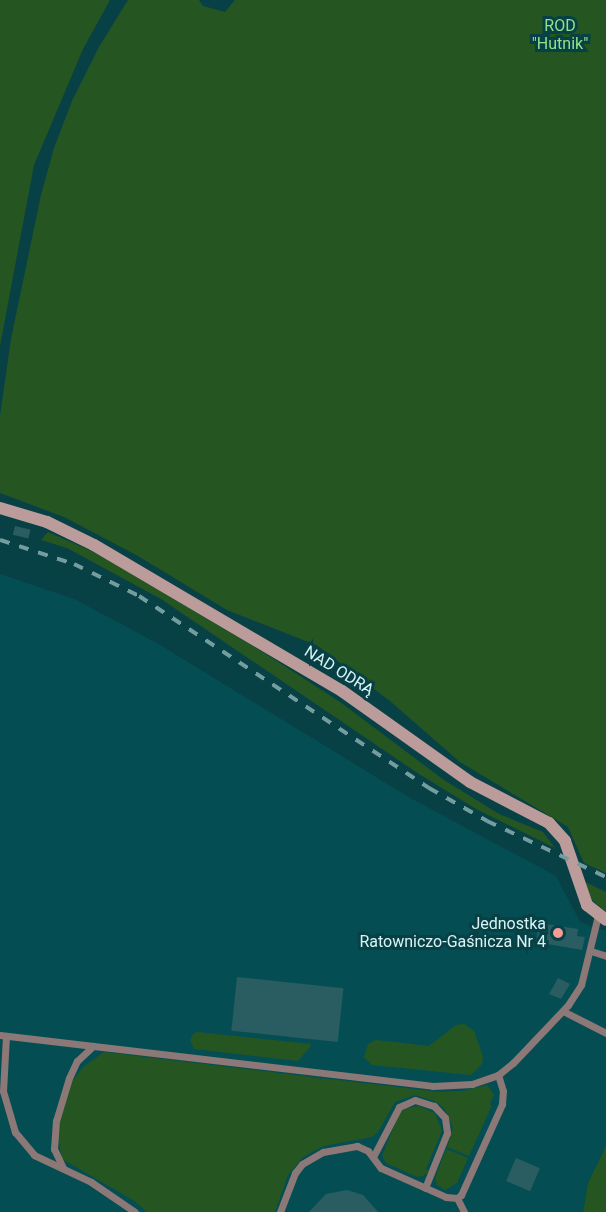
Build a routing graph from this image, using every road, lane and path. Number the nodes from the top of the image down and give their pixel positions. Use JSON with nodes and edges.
{"nodes":[{"id":1,"x":0,"y":508,"type":"edge"},
{"id":2,"x":602,"y":918,"type":"edge"},
{"id":3,"x":591,"y":951,"type":"junction"},
{"id":4,"x":606,"y":956,"type":"edge"},
{"id":5,"x":563,"y":1011,"type":"junction"},
{"id":6,"x":606,"y":1033,"type":"edge"},
{"id":7,"x":3,"y":1036,"type":"edge"},
{"id":8,"x":93,"y":1046,"type":"junction"},
{"id":9,"x":498,"y":1075,"type":"junction"},
{"id":10,"x":373,"y":1157,"type":"junction"},
{"id":11,"x":63,"y":1168,"type":"junction"},
{"id":12,"x":425,"y":1188,"type":"junction"},
{"id":13,"x":457,"y":1198,"type":"junction"},
{"id":14,"x":135,"y":1212,"type":"edge"},
{"id":15,"x":280,"y":1212,"type":"edge"},
{"id":16,"x":464,"y":1212,"type":"edge"}],
"edges":[{"from":1,"to":2,"type":"street","name":"NAD ODRĄ"},
{"from":2,"to":3,"type":"lane"},
{"from":3,"to":4,"type":"lane"},
{"from":3,"to":5,"type":"lane"},
{"from":5,"to":6,"type":"lane"},
{"from":5,"to":9,"type":"lane"},
{"from":7,"to":8,"type":"lane"},
{"from":7,"to":11,"type":"lane"},
{"from":8,"to":9,"type":"lane"},
{"from":8,"to":11,"type":"lane"},
{"from":9,"to":13,"type":"lane"},
{"from":10,"to":12,"type":"lane"},
{"from":10,"to":12,"type":"lane"},
{"from":10,"to":15,"type":"lane"},
{"from":11,"to":14,"type":"lane"},
{"from":12,"to":13,"type":"lane"},
{"from":13,"to":16,"type":"lane"}]}
